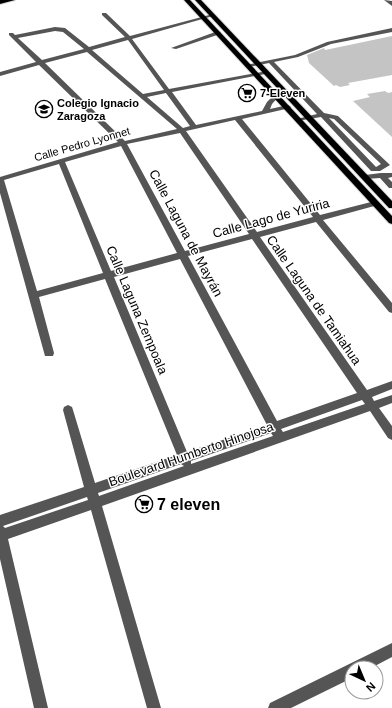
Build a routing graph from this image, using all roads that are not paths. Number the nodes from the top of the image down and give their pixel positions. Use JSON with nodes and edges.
{"nodes":[{"id":1,"x":12,"y":0,"type":"edge"},
{"id":2,"x":187,"y":0,"type":"edge"},
{"id":3,"x":198,"y":0,"type":"edge"},
{"id":4,"x":0,"y":2,"type":"edge"},
{"id":5,"x":104,"y":14,"type":"dead end"},
{"id":6,"x":211,"y":15,"type":"junction"},
{"id":7,"x":203,"y":17,"type":"junction"},
{"id":8,"x":65,"y":30,"type":"joint"},
{"id":9,"x":392,"y":30,"type":"edge"},
{"id":10,"x":218,"y":33,"type":"junction"},
{"id":11,"x":129,"y":38,"type":"junction"},
{"id":12,"x":174,"y":48,"type":"dead end"},
{"id":13,"x":87,"y":49,"type":"junction"},
{"id":14,"x":270,"y":61,"type":"junction"},
{"id":15,"x":39,"y":63,"type":"junction"},
{"id":16,"x":256,"y":64,"type":"junction"},
{"id":17,"x":249,"y":65,"type":"junction"},
{"id":18,"x":265,"y":72,"type":"junction"},
{"id":19,"x":0,"y":73,"type":"edge"},
{"id":20,"x":257,"y":74,"type":"junction"},
{"id":21,"x":168,"y":90,"type":"junction"},
{"id":22,"x":277,"y":95,"type":"junction"},
{"id":23,"x":141,"y":96,"type":"junction"},
{"id":24,"x":310,"y":96,"type":"dead end"},
{"id":25,"x":288,"y":107,"type":"junction"},
{"id":26,"x":316,"y":109,"type":"junction"},
{"id":27,"x":265,"y":112,"type":"junction"},
{"id":28,"x":322,"y":115,"type":"junction"},
{"id":29,"x":236,"y":118,"type":"junction"},
{"id":30,"x":308,"y":118,"type":"junction"},
{"id":31,"x":299,"y":120,"type":"junction"},
{"id":32,"x":195,"y":128,"type":"junction"},
{"id":33,"x":319,"y":129,"type":"junction"},
{"id":34,"x":182,"y":130,"type":"junction"},
{"id":35,"x":310,"y":131,"type":"junction"},
{"id":36,"x":124,"y":143,"type":"junction"},
{"id":37,"x":61,"y":161,"type":"junction"},
{"id":38,"x":381,"y":175,"type":"junction"},
{"id":39,"x":392,"y":175,"type":"edge"},
{"id":40,"x":364,"y":177,"type":"junction"},
{"id":41,"x":0,"y":180,"type":"edge"},
{"id":42,"x":392,"y":186,"type":"edge"},
{"id":43,"x":375,"y":203,"type":"junction"},
{"id":44,"x":392,"y":206,"type":"edge"},
{"id":45,"x":318,"y":219,"type":"junction"},
{"id":46,"x":392,"y":221,"type":"edge"},
{"id":47,"x":254,"y":236,"type":"junction"},
{"id":48,"x":183,"y":255,"type":"junction"},
{"id":49,"x":109,"y":274,"type":"junction"},
{"id":50,"x":34,"y":295,"type":"junction"},
{"id":51,"x":392,"y":310,"type":"edge"},
{"id":52,"x":49,"y":353,"type":"dead end"},
{"id":53,"x":392,"y":385,"type":"edge"},
{"id":54,"x":364,"y":395,"type":"junction"},
{"id":55,"x":392,"y":399,"type":"edge"},
{"id":56,"x":372,"y":406,"type":"junction"},
{"id":57,"x":68,"y":410,"type":"dead end"},
{"id":58,"x":277,"y":432,"type":"junction"},
{"id":59,"x":392,"y":435,"type":"edge"},
{"id":60,"x":185,"y":457,"type":"junction"},
{"id":61,"x":189,"y":469,"type":"junction"},
{"id":62,"x":90,"y":489,"type":"junction"},
{"id":63,"x":94,"y":503,"type":"junction"},
{"id":64,"x":0,"y":521,"type":"edge"},
{"id":65,"x":0,"y":534,"type":"edge"},
{"id":66,"x":392,"y":650,"type":"edge"},
{"id":67,"x":372,"y":660,"type":"edge"},
{"id":68,"x":344,"y":674,"type":"edge"},
{"id":69,"x":41,"y":708,"type":"edge"},
{"id":70,"x":154,"y":708,"type":"edge"},
{"id":71,"x":275,"y":708,"type":"edge"}],
"edges":[{"from":1,"to":4,"type":"highway"},
{"from":2,"to":7,"type":"main road"},
{"from":3,"to":6,"type":"main road"},
{"from":5,"to":11,"type":"street"},
{"from":6,"to":7,"type":"street"},
{"from":6,"to":16,"type":"main road"},
{"from":7,"to":10,"type":"main road"},
{"from":7,"to":11,"type":"street"},
{"from":8,"to":13,"type":"street","name":"Calle Laguna de Tamiahua"},
{"from":8,"to":15,"type":"street","name":"Calle Laguna de Mayrán"},
{"from":9,"to":14,"type":"street"},
{"from":10,"to":12,"type":"street"},
{"from":10,"to":17,"type":"main road"},
{"from":11,"to":13,"type":"street"},
{"from":11,"to":21,"type":"street"},
{"from":13,"to":15,"type":"street"},
{"from":13,"to":23,"type":"street","name":"Calle Laguna de Tamiahua"},
{"from":14,"to":16,"type":"street"},
{"from":14,"to":26,"type":"street"},
{"from":15,"to":19,"type":"street"},
{"from":15,"to":36,"type":"street","name":"Calle Laguna de Mayrán"},
{"from":16,"to":17,"type":"street"},
{"from":16,"to":18,"type":"main road"},
{"from":17,"to":20,"type":"main road"},
{"from":18,"to":20,"type":"street"},
{"from":18,"to":30,"type":"main road"},
{"from":20,"to":21,"type":"street"},
{"from":20,"to":22,"type":"main road"},
{"from":21,"to":23,"type":"street"},
{"from":21,"to":32,"type":"street"},
{"from":22,"to":25,"type":"main road"},
{"from":22,"to":27,"type":"street"},
{"from":23,"to":34,"type":"street","name":"Calle Laguna de Tamiahua"},
{"from":24,"to":26,"type":"street"},
{"from":25,"to":27,"type":"street","name":"Calle Pedro Lyonnet"},
{"from":25,"to":31,"type":"main road"},
{"from":26,"to":28,"type":"street"},
{"from":27,"to":29,"type":"street","name":"Calle Pedro Lyonnet"},
{"from":28,"to":28,"type":"street"},
{"from":28,"to":30,"type":"street"},
{"from":29,"to":32,"type":"street","name":"Calle Pedro Lyonnet"},
{"from":29,"to":45,"type":"street"},
{"from":30,"to":31,"type":"street"},
{"from":30,"to":33,"type":"main road"},
{"from":31,"to":35,"type":"main road"},
{"from":32,"to":34,"type":"street","name":"Calle Pedro Lyonnet"},
{"from":33,"to":35,"type":"main road"},
{"from":33,"to":40,"type":"main road"},
{"from":34,"to":36,"type":"street","name":"Calle Pedro Lyonnet"},
{"from":34,"to":47,"type":"street","name":"Calle Laguna de Tamiahua"},
{"from":35,"to":43,"type":"main road"},
{"from":36,"to":37,"type":"street","name":"Calle Pedro Lyonnet"},
{"from":36,"to":48,"type":"street","name":"Calle Laguna de Mayrán"},
{"from":37,"to":41,"type":"street","name":"Calle Pedro Lyonnet"},
{"from":37,"to":49,"type":"street","name":"Calle Laguna Zempoala"},
{"from":38,"to":39,"type":"street"},
{"from":38,"to":40,"type":"street"},
{"from":38,"to":42,"type":"street"},
{"from":40,"to":44,"type":"main road"},
{"from":41,"to":50,"type":"street"},
{"from":43,"to":45,"type":"street","name":"Calle Lago de Yuriria"},
{"from":43,"to":46,"type":"main road"},
{"from":45,"to":47,"type":"street","name":"Calle Lago de Yuriria"},
{"from":45,"to":51,"type":"street"},
{"from":47,"to":48,"type":"street","name":"Calle Lago de Yuriria"},
{"from":47,"to":54,"type":"street","name":"Calle Laguna de Tamiahua"},
{"from":48,"to":49,"type":"street","name":"Calle Lago de Yuriria"},
{"from":48,"to":58,"type":"street","name":"Calle Laguna de Mayrán"},
{"from":49,"to":50,"type":"street","name":"Calle Lago de Yuriria"},
{"from":49,"to":60,"type":"street","name":"Calle Laguna Zempoala"},
{"from":50,"to":52,"type":"street"},
{"from":53,"to":54,"type":"street","name":"Boulevard Humberto Hinojosa"},
{"from":54,"to":56,"type":"street","name":"Calle Laguna de Tamiahua"},
{"from":54,"to":58,"type":"street","name":"Boulevard Humberto Hinojosa"},
{"from":55,"to":56,"type":"street","name":"Boulevard Humberto Hinojosa"},
{"from":56,"to":58,"type":"street","name":"Boulevard Humberto Hinojosa"},
{"from":56,"to":59,"type":"street","name":"Calle Laguna de Tamiahua"},
{"from":57,"to":62,"type":"street"},
{"from":58,"to":60,"type":"street","name":"Boulevard Humberto Hinojosa"},
{"from":58,"to":61,"type":"street","name":"Boulevard Humberto Hinojosa"},
{"from":60,"to":61,"type":"street","name":"Calle Laguna Zempoala"},
{"from":60,"to":62,"type":"street","name":"Boulevard Humberto Hinojosa"},
{"from":61,"to":63,"type":"street","name":"Boulevard Humberto Hinojosa"},
{"from":62,"to":63,"type":"street"},
{"from":62,"to":64,"type":"street","name":"Boulevard Humberto Hinojosa"},
{"from":63,"to":65,"type":"street","name":"Boulevard Humberto Hinojosa"},
{"from":63,"to":70,"type":"street"},
{"from":65,"to":69,"type":"street"},
{"from":66,"to":67,"type":"street"},
{"from":68,"to":71,"type":"street"}]}
